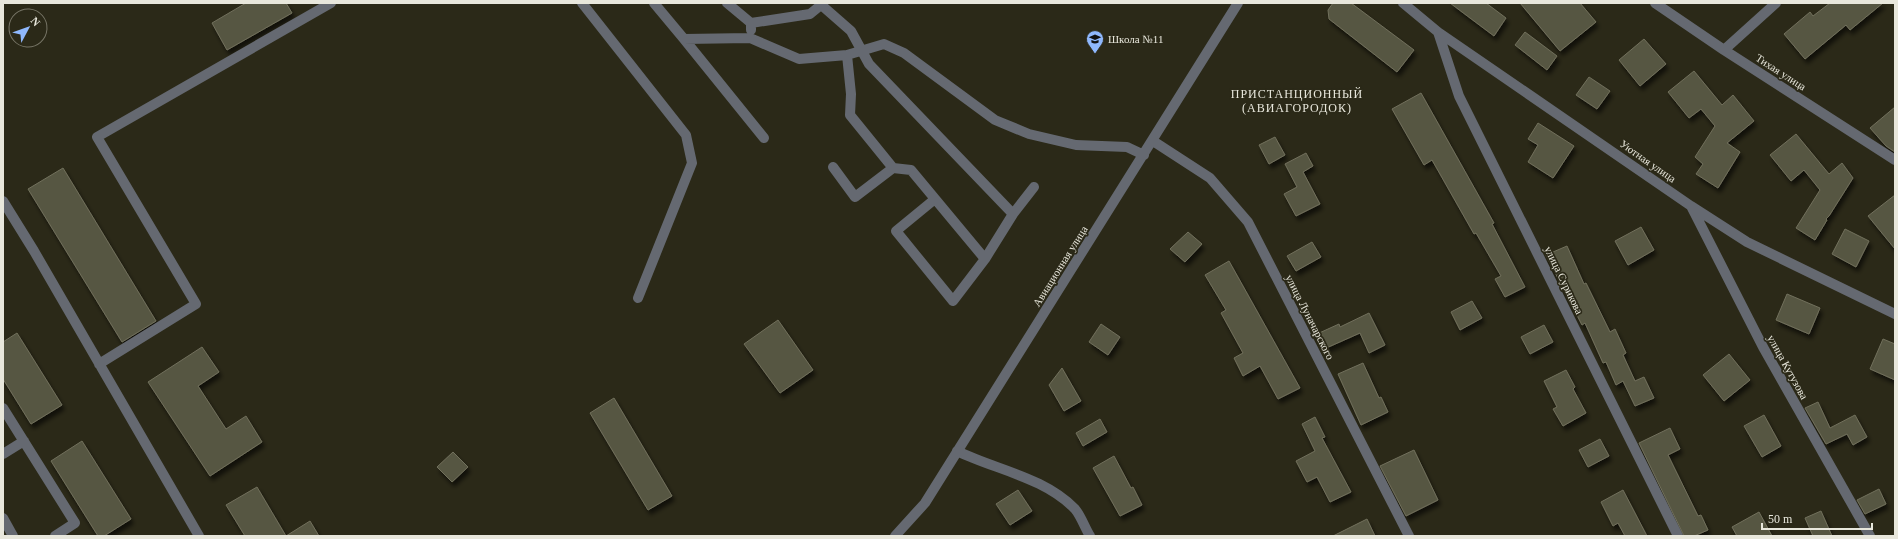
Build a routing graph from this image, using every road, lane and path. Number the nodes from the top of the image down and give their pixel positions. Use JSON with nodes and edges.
{"nodes":[{"id":1,"x":332,"y":3,"type":"edge"},
{"id":2,"x":582,"y":3,"type":"edge"},
{"id":3,"x":654,"y":3,"type":"edge"},
{"id":4,"x":727,"y":3,"type":"edge"},
{"id":5,"x":1238,"y":3,"type":"edge"},
{"id":6,"x":1402,"y":3,"type":"edge"},
{"id":7,"x":1655,"y":3,"type":"edge"},
{"id":8,"x":1776,"y":3,"type":"edge"},
{"id":9,"x":820,"y":4,"type":"edge"},
{"id":10,"x":751,"y":23,"type":"junction"},
{"id":11,"x":1438,"y":32,"type":"junction"},
{"id":12,"x":750,"y":38,"type":"junction"},
{"id":13,"x":684,"y":39,"type":"junction"},
{"id":14,"x":862,"y":50,"type":"junction"},
{"id":15,"x":1724,"y":50,"type":"junction"},
{"id":16,"x":847,"y":55,"type":"junction"},
{"id":17,"x":764,"y":138,"type":"dead end"},
{"id":18,"x":1153,"y":141,"type":"junction"},
{"id":19,"x":1144,"y":155,"type":"junction"},
{"id":20,"x":1895,"y":160,"type":"edge"},
{"id":21,"x":833,"y":168,"type":"dead end"},
{"id":22,"x":893,"y":168,"type":"junction"},
{"id":23,"x":1034,"y":187,"type":"dead end"},
{"id":24,"x":935,"y":199,"type":"junction"},
{"id":25,"x":3,"y":201,"type":"edge"},
{"id":26,"x":1691,"y":206,"type":"junction"},
{"id":27,"x":1013,"y":214,"type":"junction"},
{"id":28,"x":985,"y":259,"type":"junction"},
{"id":29,"x":638,"y":298,"type":"dead end"},
{"id":30,"x":1895,"y":314,"type":"edge"},
{"id":31,"x":99,"y":364,"type":"junction"},
{"id":32,"x":3,"y":408,"type":"edge"},
{"id":33,"x":24,"y":441,"type":"junction"},
{"id":34,"x":957,"y":451,"type":"junction"},
{"id":35,"x":3,"y":454,"type":"edge"},
{"id":36,"x":3,"y":518,"type":"edge"},
{"id":37,"x":13,"y":536,"type":"edge"},
{"id":38,"x":55,"y":536,"type":"edge"},
{"id":39,"x":199,"y":536,"type":"edge"},
{"id":40,"x":895,"y":536,"type":"edge"},
{"id":41,"x":1090,"y":536,"type":"edge"},
{"id":42,"x":1408,"y":536,"type":"edge"},
{"id":43,"x":1678,"y":536,"type":"edge"},
{"id":44,"x":1870,"y":536,"type":"edge"}],
"edges":[{"from":1,"to":31,"type":"street"},
{"from":2,"to":29,"type":"street"},
{"from":3,"to":13,"type":"street"},
{"from":4,"to":10,"type":"street"},
{"from":5,"to":18,"type":"street","name":"Авиационная улица"},
{"from":6,"to":11,"type":"street","name":"Уютная улица"},
{"from":7,"to":15,"type":"street","name":"Тихая улица"},
{"from":8,"to":15,"type":"street"},
{"from":9,"to":10,"type":"street"},
{"from":9,"to":14,"type":"street"},
{"from":10,"to":12,"type":"street"},
{"from":11,"to":26,"type":"street","name":"Уютная улица"},
{"from":11,"to":43,"type":"street","name":"улица Сурикова"},
{"from":12,"to":13,"type":"street"},
{"from":12,"to":16,"type":"street"},
{"from":13,"to":17,"type":"street"},
{"from":14,"to":16,"type":"street"},
{"from":14,"to":19,"type":"street"},
{"from":14,"to":27,"type":"street"},
{"from":15,"to":20,"type":"street","name":"Тихая улица"},
{"from":16,"to":22,"type":"street"},
{"from":18,"to":19,"type":"street","name":"Авиационная улица"},
{"from":18,"to":42,"type":"street","name":"улица Луначарского"},
{"from":19,"to":34,"type":"street","name":"Авиационная улица"},
{"from":21,"to":22,"type":"street"},
{"from":22,"to":24,"type":"street"},
{"from":23,"to":27,"type":"street"},
{"from":24,"to":28,"type":"street"},
{"from":24,"to":28,"type":"street"},
{"from":25,"to":31,"type":"street"},
{"from":26,"to":30,"type":"street","name":"Уютная улица"},
{"from":26,"to":44,"type":"street","name":"улица Кутузова"},
{"from":27,"to":28,"type":"street"},
{"from":31,"to":39,"type":"street"},
{"from":32,"to":33,"type":"street"},
{"from":33,"to":35,"type":"street"},
{"from":33,"to":38,"type":"street"},
{"from":34,"to":40,"type":"street","name":"Авиационная улица"},
{"from":34,"to":41,"type":"street"},
{"from":36,"to":37,"type":"street"}]}
